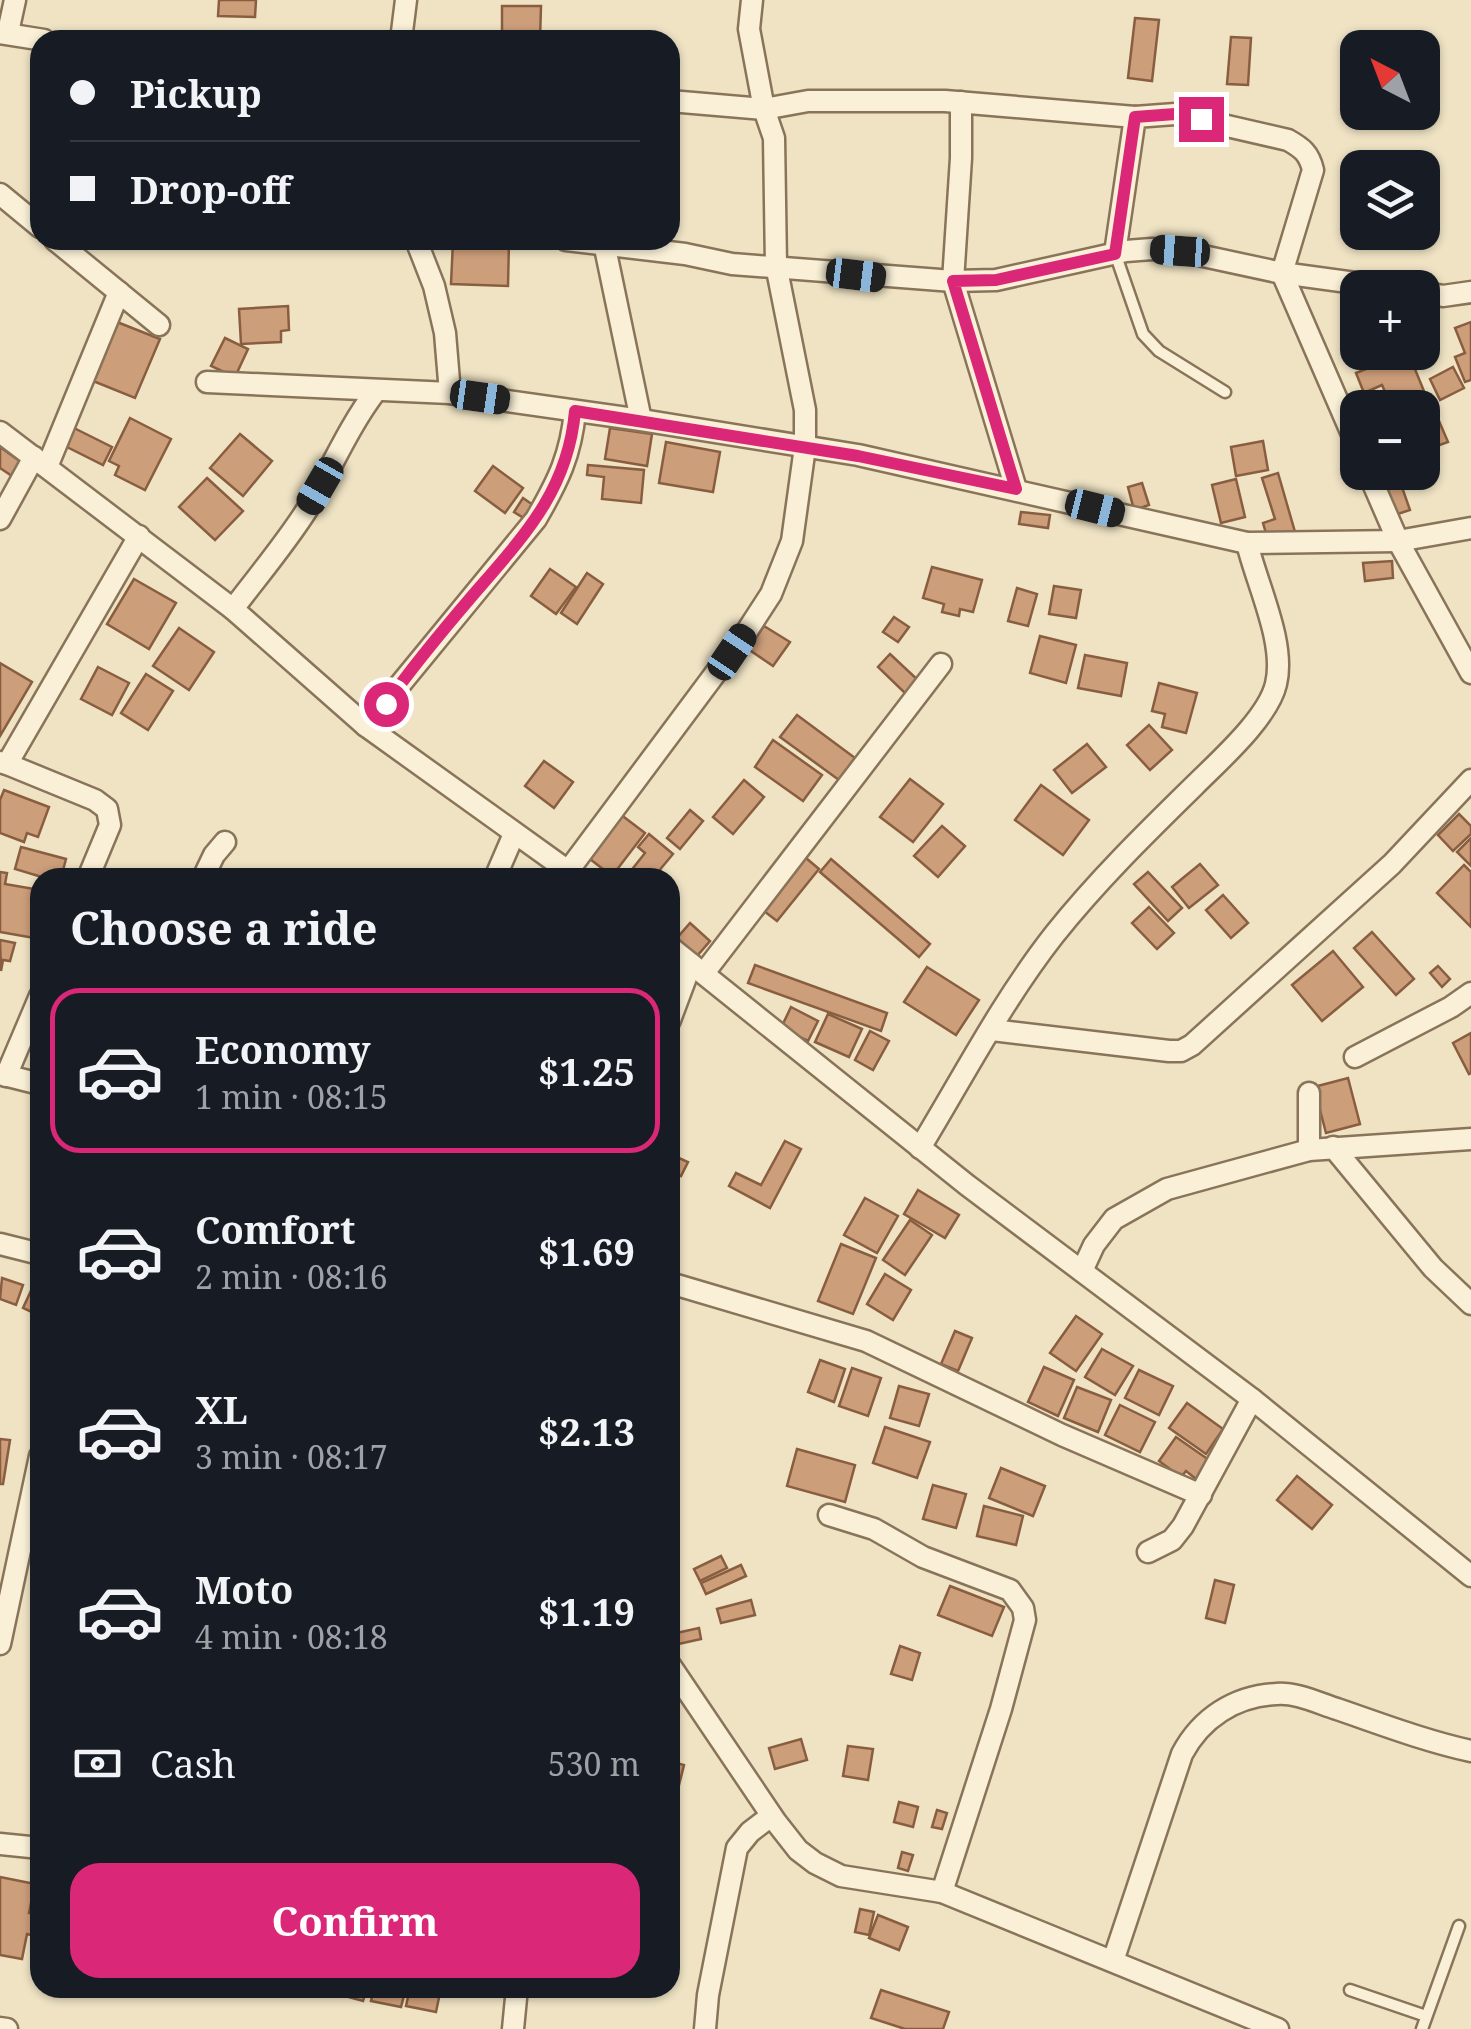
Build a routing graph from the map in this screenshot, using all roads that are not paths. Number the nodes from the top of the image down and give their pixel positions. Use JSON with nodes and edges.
{"nodes":[{"id":1,"x":15,"y":0,"type":"edge"},
{"id":2,"x":406,"y":0,"type":"edge"},
{"id":3,"x":752,"y":0,"type":"edge"},
{"id":4,"x":3,"y":30,"type":"edge"},
{"id":5,"x":402,"y":30,"type":"edge"},
{"id":6,"x":30,"y":37,"type":"edge"},
{"id":7,"x":680,"y":102,"type":"edge"},
{"id":8,"x":961,"y":102,"type":"junction"},
{"id":9,"x":764,"y":109,"type":"junction"},
{"id":10,"x":1135,"y":117,"type":"junction"},
{"id":11,"x":0,"y":194,"type":"edge"},
{"id":12,"x":30,"y":219,"type":"edge"},
{"id":13,"x":68,"y":250,"type":"edge"},
{"id":14,"x":420,"y":250,"type":"edge"},
{"id":15,"x":605,"y":250,"type":"edge"},
{"id":16,"x":647,"y":250,"type":"edge"},
{"id":17,"x":1115,"y":254,"type":"junction"},
{"id":18,"x":776,"y":266,"type":"junction"},
{"id":19,"x":1282,"y":273,"type":"junction"},
{"id":20,"x":953,"y":281,"type":"junction"},
{"id":21,"x":1340,"y":281,"type":"edge"},
{"id":22,"x":118,"y":292,"type":"junction"},
{"id":23,"x":1471,"y":292,"type":"edge"},
{"id":24,"x":1440,"y":295,"type":"edge"},
{"id":25,"x":159,"y":325,"type":"dead end"},
{"id":26,"x":206,"y":382,"type":"dead end"},
{"id":27,"x":375,"y":392,"type":"junction"},
{"id":28,"x":1225,"y":392,"type":"dead end"},
{"id":29,"x":450,"y":393,"type":"junction"},
{"id":30,"x":1340,"y":407,"type":"edge"},
{"id":31,"x":575,"y":411,"type":"junction"},
{"id":32,"x":640,"y":420,"type":"junction"},
{"id":33,"x":0,"y":432,"type":"edge"},
{"id":34,"x":805,"y":447,"type":"junction"},
{"id":35,"x":41,"y":462,"type":"junction"},
{"id":36,"x":1016,"y":489,"type":"junction"},
{"id":37,"x":1376,"y":490,"type":"edge"},
{"id":38,"x":0,"y":520,"type":"edge"},
{"id":39,"x":1471,"y":528,"type":"edge"},
{"id":40,"x":139,"y":536,"type":"junction"},
{"id":41,"x":1398,"y":541,"type":"junction"},
{"id":42,"x":1248,"y":544,"type":"junction"},
{"id":43,"x":233,"y":610,"type":"junction"},
{"id":44,"x":941,"y":664,"type":"dead end"},
{"id":45,"x":1471,"y":673,"type":"edge"},
{"id":46,"x":366,"y":726,"type":"junction"},
{"id":47,"x":4,"y":763,"type":"edge"},
{"id":48,"x":1471,"y":780,"type":"edge"},
{"id":49,"x":514,"y":834,"type":"junction"},
{"id":50,"x":225,"y":842,"type":"dead end"},
{"id":51,"x":92,"y":868,"type":"edge"},
{"id":52,"x":208,"y":868,"type":"edge"},
{"id":53,"x":499,"y":868,"type":"edge"},
{"id":54,"x":563,"y":868,"type":"edge"},
{"id":55,"x":576,"y":868,"type":"edge"},
{"id":56,"x":680,"y":954,"type":"edge"},
{"id":57,"x":698,"y":968,"type":"junction"},
{"id":58,"x":1471,"y":993,"type":"edge"},
{"id":59,"x":680,"y":1001,"type":"edge"},
{"id":60,"x":30,"y":1017,"type":"edge"},
{"id":61,"x":992,"y":1030,"type":"junction"},
{"id":62,"x":1355,"y":1057,"type":"dead end"},
{"id":63,"x":3,"y":1075,"type":"edge"},
{"id":64,"x":30,"y":1082,"type":"edge"},
{"id":65,"x":1309,"y":1093,"type":"dead end"},
{"id":66,"x":1471,"y":1139,"type":"edge"},
{"id":67,"x":920,"y":1148,"type":"junction"},
{"id":68,"x":1333,"y":1148,"type":"junction"},
{"id":69,"x":1309,"y":1150,"type":"junction"},
{"id":70,"x":0,"y":1244,"type":"edge"},
{"id":71,"x":30,"y":1252,"type":"edge"},
{"id":72,"x":1082,"y":1271,"type":"junction"},
{"id":73,"x":680,"y":1286,"type":"edge"},
{"id":74,"x":1471,"y":1304,"type":"edge"},
{"id":75,"x":1252,"y":1399,"type":"junction"},
{"id":76,"x":1201,"y":1495,"type":"junction"},
{"id":77,"x":30,"y":1505,"type":"edge"},
{"id":78,"x":829,"y":1516,"type":"dead end"},
{"id":79,"x":1148,"y":1552,"type":"dead end"},
{"id":80,"x":1471,"y":1576,"type":"edge"},
{"id":81,"x":0,"y":1644,"type":"edge"},
{"id":82,"x":680,"y":1680,"type":"edge"},
{"id":83,"x":1471,"y":1751,"type":"edge"},
{"id":84,"x":771,"y":1816,"type":"junction"},
{"id":85,"x":0,"y":1844,"type":"edge"},
{"id":86,"x":30,"y":1847,"type":"edge"},
{"id":87,"x":942,"y":1892,"type":"junction"},
{"id":88,"x":1459,"y":1926,"type":"dead end"},
{"id":89,"x":1113,"y":1961,"type":"junction"},
{"id":90,"x":1350,"y":1990,"type":"dead end"},
{"id":91,"x":516,"y":1998,"type":"edge"},
{"id":92,"x":1426,"y":2016,"type":"junction"},
{"id":93,"x":0,"y":2028,"type":"edge"},
{"id":94,"x":8,"y":2029,"type":"edge"},
{"id":95,"x":513,"y":2029,"type":"edge"},
{"id":96,"x":706,"y":2029,"type":"edge"},
{"id":97,"x":1278,"y":2029,"type":"edge"},
{"id":98,"x":1422,"y":2029,"type":"edge"}],
"edges":[{"from":1,"to":4,"type":"street"},
{"from":2,"to":5,"type":"street"},
{"from":3,"to":9,"type":"street"},
{"from":4,"to":6,"type":"street"},
{"from":7,"to":9,"type":"street"},
{"from":8,"to":9,"type":"street"},
{"from":8,"to":10,"type":"street"},
{"from":8,"to":20,"type":"street"},
{"from":9,"to":18,"type":"street"},
{"from":10,"to":17,"type":"street"},
{"from":10,"to":19,"type":"street"},
{"from":11,"to":12,"type":"street"},
{"from":13,"to":22,"type":"street"},
{"from":14,"to":29,"type":"street"},
{"from":15,"to":32,"type":"street"},
{"from":16,"to":18,"type":"street"},
{"from":17,"to":19,"type":"street"},
{"from":17,"to":20,"type":"street"},
{"from":17,"to":28,"type":"lane"},
{"from":18,"to":20,"type":"street"},
{"from":18,"to":34,"type":"street"},
{"from":19,"to":21,"type":"street"},
{"from":19,"to":30,"type":"street"},
{"from":20,"to":36,"type":"street"},
{"from":22,"to":25,"type":"street"},
{"from":22,"to":35,"type":"street"},
{"from":23,"to":24,"type":"street"},
{"from":26,"to":27,"type":"street"},
{"from":27,"to":29,"type":"street"},
{"from":27,"to":43,"type":"street"},
{"from":29,"to":31,"type":"street"},
{"from":31,"to":32,"type":"street"},
{"from":31,"to":46,"type":"street"},
{"from":32,"to":34,"type":"street"},
{"from":33,"to":35,"type":"street"},
{"from":34,"to":36,"type":"street"},
{"from":34,"to":55,"type":"street"},
{"from":35,"to":38,"type":"street"},
{"from":35,"to":40,"type":"street"},
{"from":36,"to":42,"type":"street"},
{"from":37,"to":41,"type":"street"},
{"from":39,"to":41,"type":"street"},
{"from":40,"to":43,"type":"street"},
{"from":40,"to":47,"type":"street"},
{"from":41,"to":42,"type":"street"},
{"from":41,"to":45,"type":"street"},
{"from":42,"to":61,"type":"street"},
{"from":43,"to":46,"type":"street"},
{"from":44,"to":57,"type":"street"},
{"from":46,"to":49,"type":"street"},
{"from":47,"to":51,"type":"street"},
{"from":48,"to":61,"type":"street"},
{"from":49,"to":53,"type":"street"},
{"from":49,"to":54,"type":"street"},
{"from":50,"to":52,"type":"street"},
{"from":56,"to":57,"type":"street"},
{"from":57,"to":59,"type":"street"},
{"from":57,"to":67,"type":"street"},
{"from":58,"to":62,"type":"street"},
{"from":60,"to":63,"type":"street"},
{"from":61,"to":67,"type":"street"},
{"from":63,"to":64,"type":"street"},
{"from":65,"to":69,"type":"street"},
{"from":66,"to":68,"type":"street"},
{"from":67,"to":72,"type":"street"},
{"from":68,"to":69,"type":"street"},
{"from":68,"to":74,"type":"street"},
{"from":69,"to":72,"type":"street"},
{"from":70,"to":71,"type":"street"},
{"from":72,"to":75,"type":"street"},
{"from":73,"to":76,"type":"street"},
{"from":75,"to":76,"type":"street"},
{"from":75,"to":80,"type":"street"},
{"from":76,"to":79,"type":"street"},
{"from":77,"to":81,"type":"street"},
{"from":78,"to":87,"type":"street"},
{"from":82,"to":84,"type":"street"},
{"from":83,"to":89,"type":"street"},
{"from":84,"to":87,"type":"street"},
{"from":84,"to":96,"type":"street"},
{"from":85,"to":86,"type":"street"},
{"from":87,"to":89,"type":"street"},
{"from":88,"to":92,"type":"lane"},
{"from":89,"to":97,"type":"street"},
{"from":90,"to":92,"type":"lane"},
{"from":91,"to":95,"type":"street"},
{"from":92,"to":98,"type":"lane"},
{"from":93,"to":94,"type":"street"}]}
